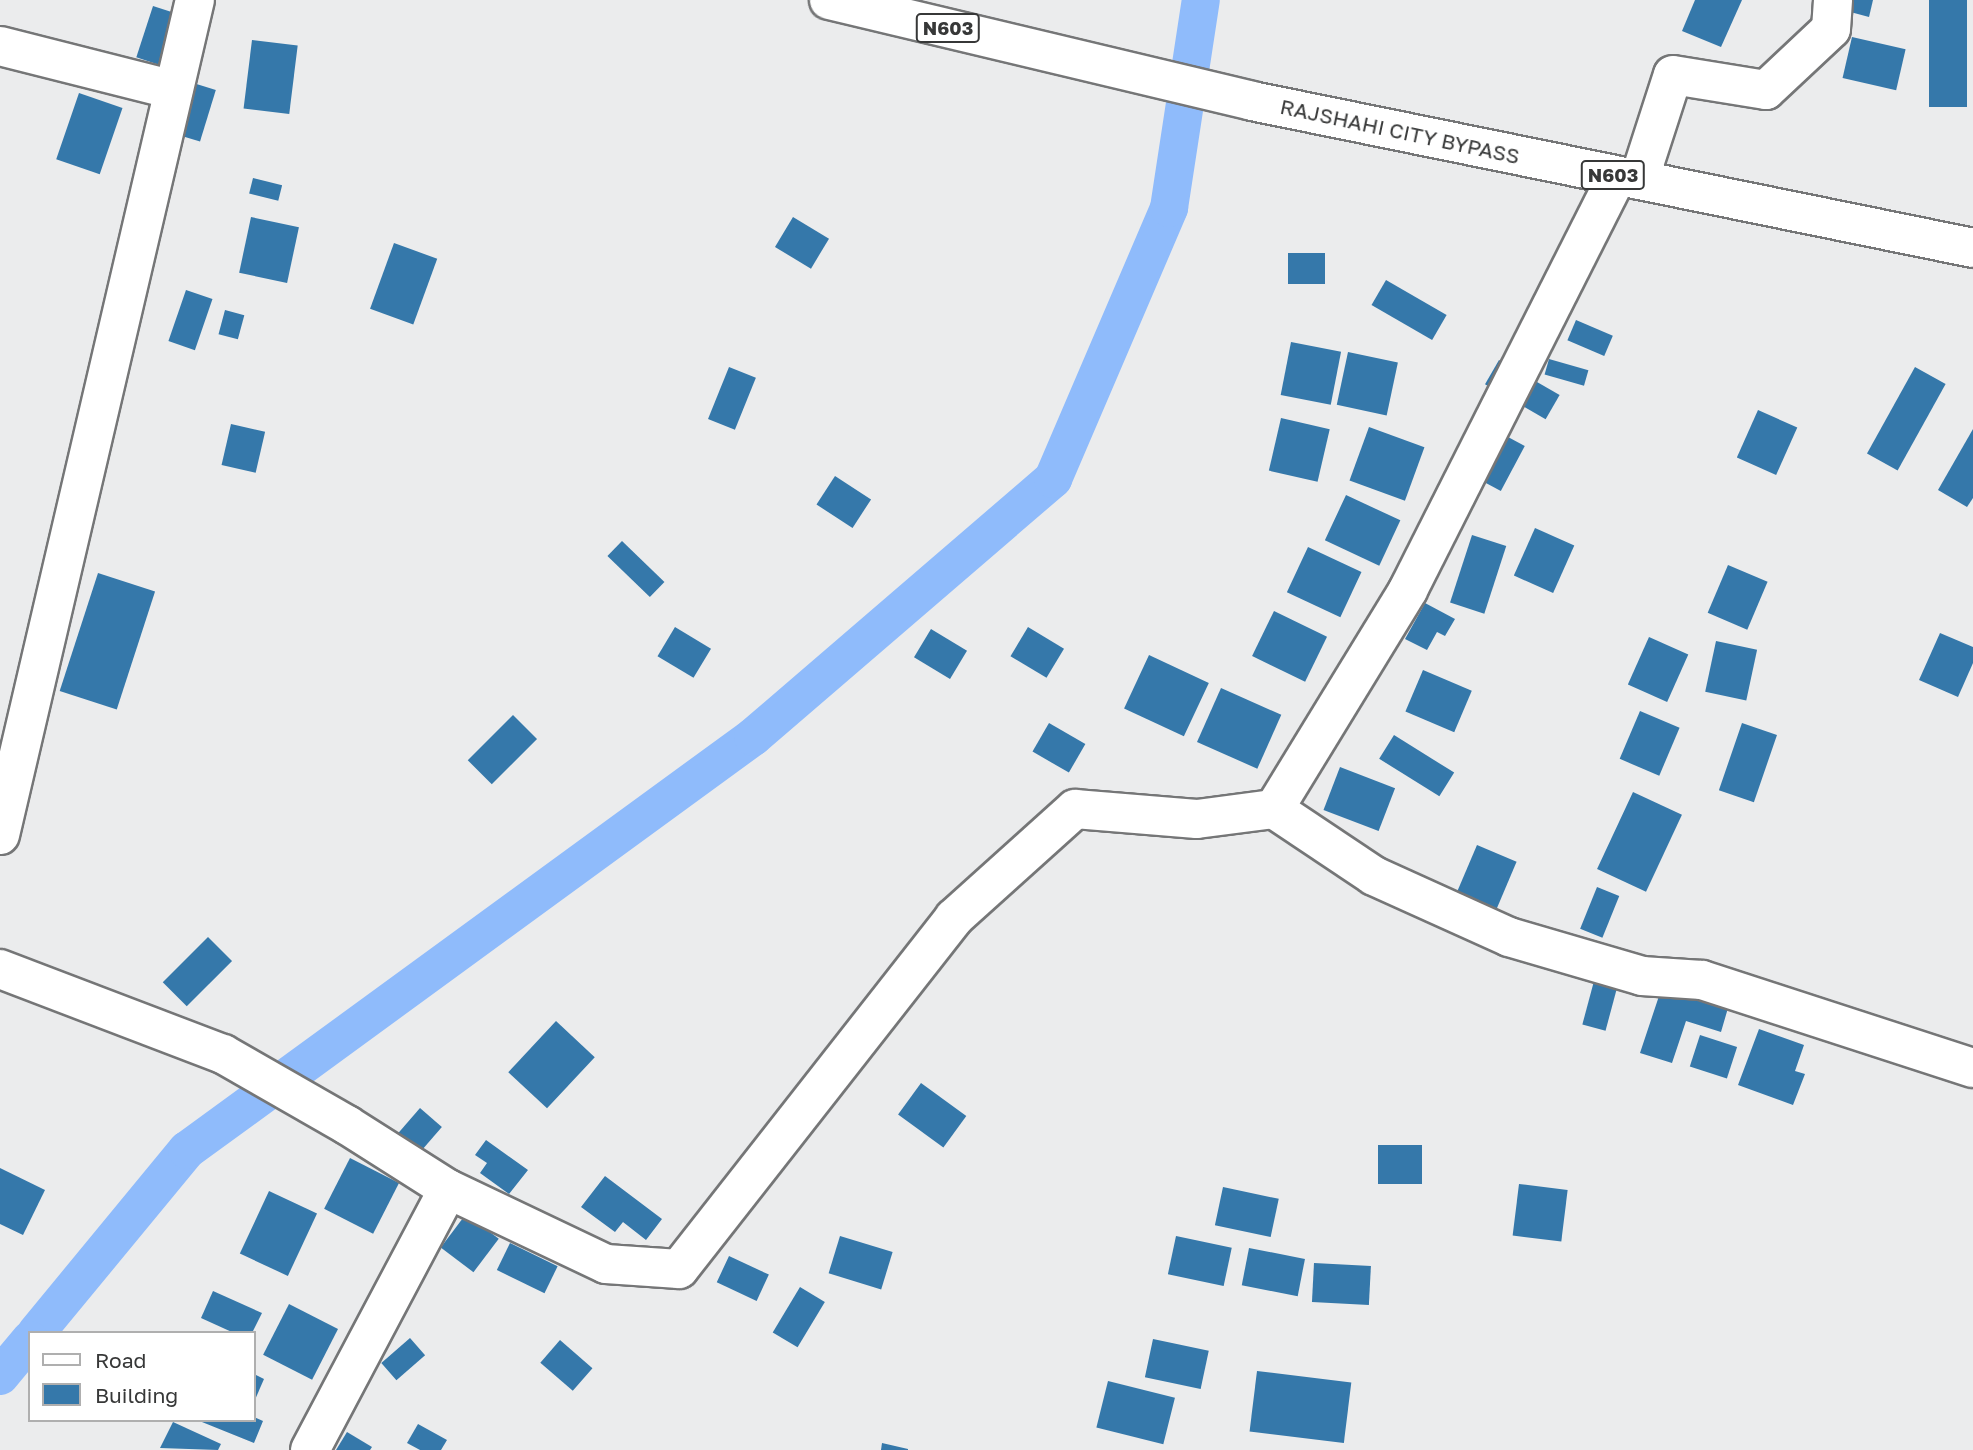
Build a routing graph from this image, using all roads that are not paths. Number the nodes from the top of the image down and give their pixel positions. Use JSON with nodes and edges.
{"nodes":[{"id":1,"x":195,"y":0,"type":"edge"},
{"id":2,"x":829,"y":0,"type":"edge"},
{"id":3,"x":1833,"y":0,"type":"edge"},
{"id":4,"x":0,"y":46,"type":"edge"},
{"id":5,"x":174,"y":90,"type":"junction"},
{"id":6,"x":1628,"y":178,"type":"junction"},
{"id":7,"x":1973,"y":248,"type":"edge"},
{"id":8,"x":1274,"y":809,"type":"junction"},
{"id":9,"x":0,"y":835,"type":"edge"},
{"id":10,"x":0,"y":969,"type":"edge"},
{"id":11,"x":1973,"y":1068,"type":"edge"},
{"id":12,"x":448,"y":1189,"type":"junction"},
{"id":13,"x":310,"y":1450,"type":"edge"}],
"edges":[{"from":1,"to":5,"type":"main road"},
{"from":2,"to":6,"type":"main road","name":"RAJSHAHI CITY BYPASS","number":"N603"},
{"from":3,"to":6,"type":"main road"},
{"from":4,"to":5,"type":"main road"},
{"from":5,"to":9,"type":"main road"},
{"from":6,"to":7,"type":"main road","name":"RAJSHAHI CITY BYPASS","number":"N603"},
{"from":6,"to":8,"type":"main road"},
{"from":8,"to":11,"type":"main road"},
{"from":8,"to":12,"type":"main road"},
{"from":10,"to":12,"type":"main road"},
{"from":12,"to":13,"type":"main road"}]}
